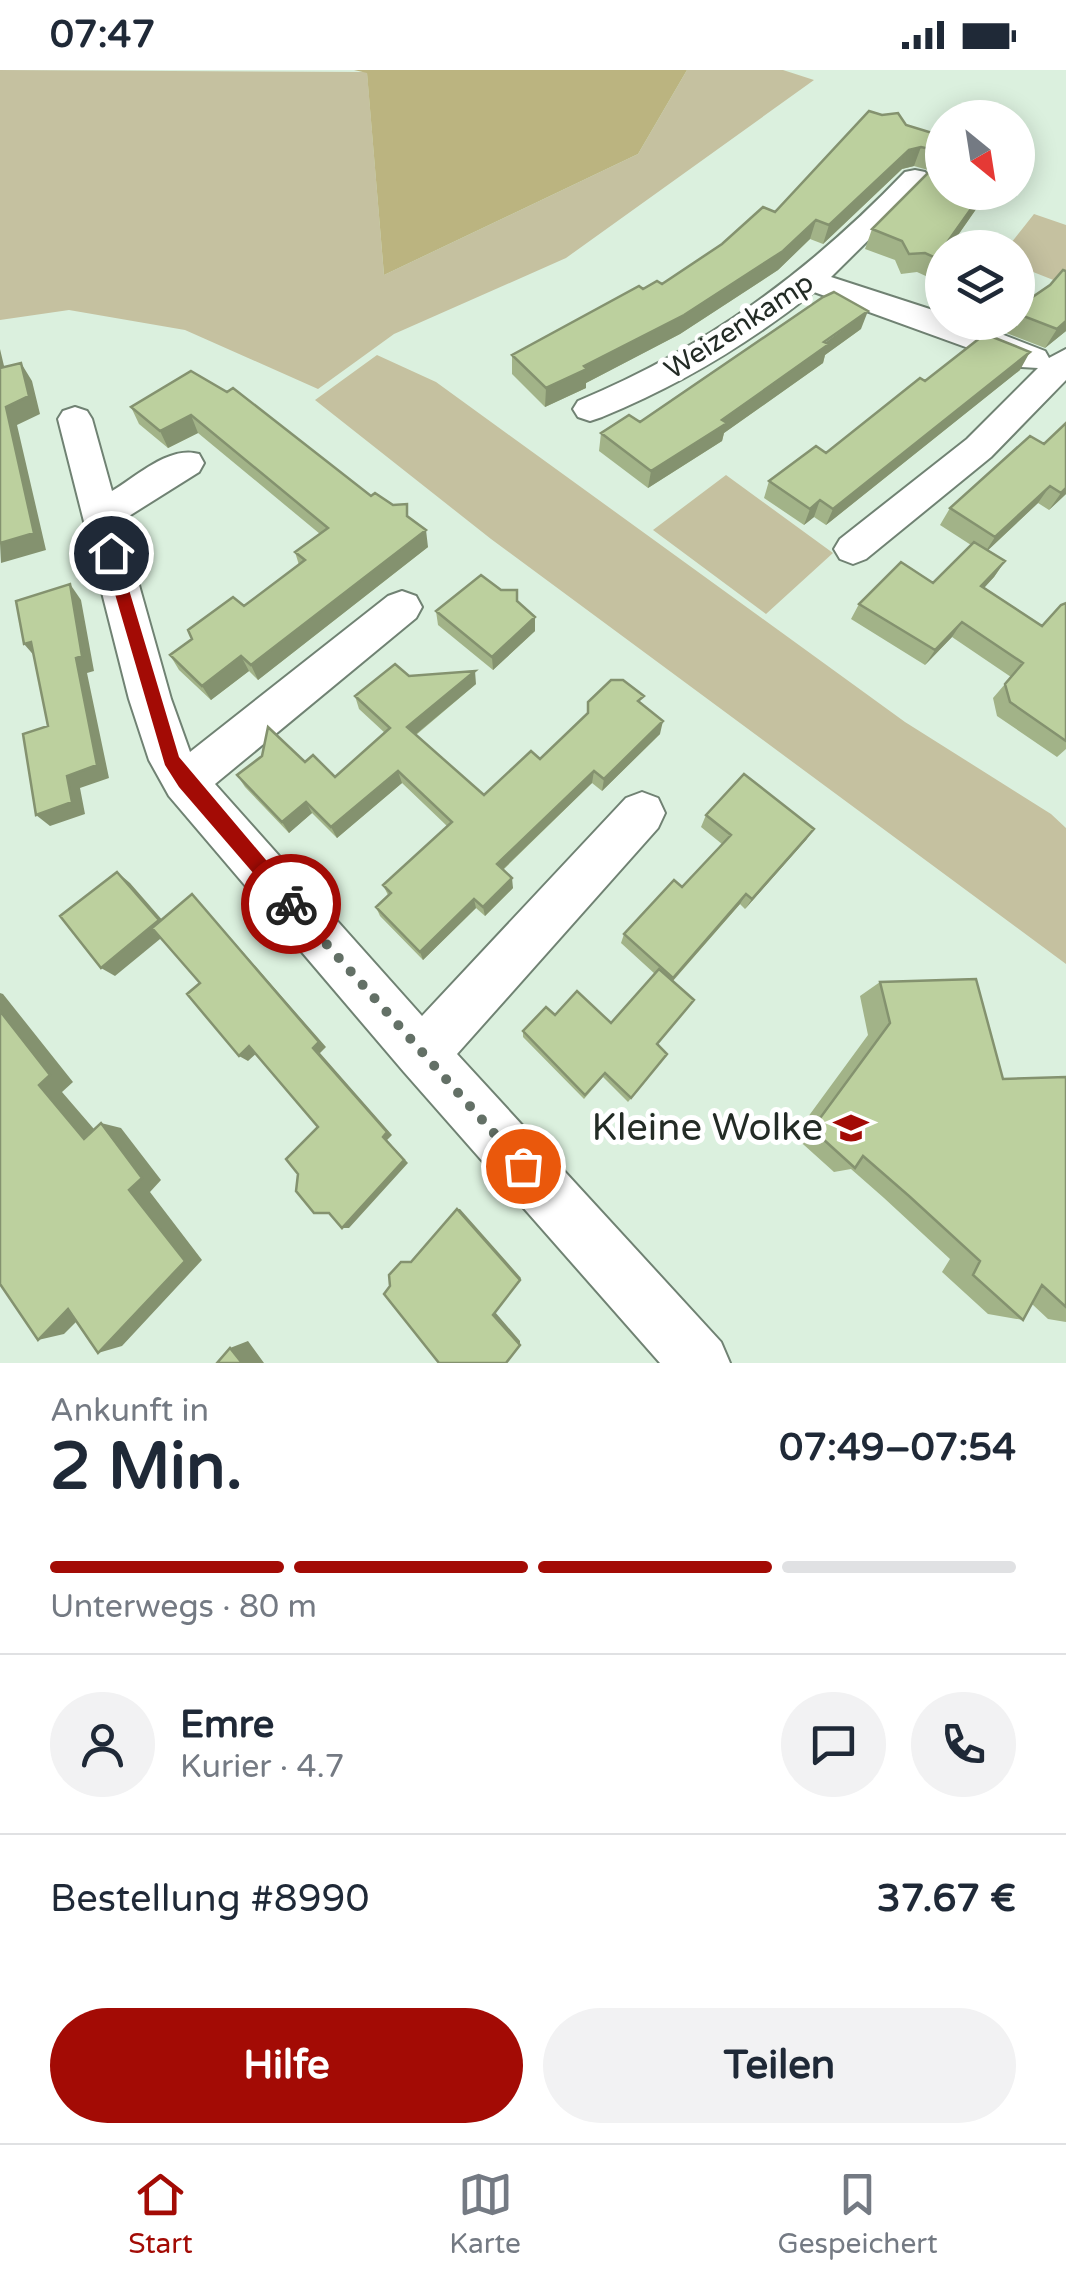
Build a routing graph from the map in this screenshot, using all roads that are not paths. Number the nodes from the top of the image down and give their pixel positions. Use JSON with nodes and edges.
{"nodes":[{"id":1,"x":915,"y":178,"type":"dead end"},
{"id":2,"x":813,"y":281,"type":"junction"},
{"id":3,"x":1064,"y":368,"type":"edge"},
{"id":4,"x":590,"y":409,"type":"dead end"},
{"id":5,"x":75,"y":419,"type":"dead end"},
{"id":6,"x":186,"y":463,"type":"dead end"},
{"id":7,"x":101,"y":516,"type":"junction"},
{"id":8,"x":853,"y":549,"type":"dead end"},
{"id":9,"x":402,"y":607,"type":"dead end"},
{"id":10,"x":185,"y":782,"type":"junction"},
{"id":11,"x":642,"y":813,"type":"dead end"},
{"id":12,"x":422,"y":1054,"type":"junction"},
{"id":13,"x":700,"y":1363,"type":"edge"}],
"edges":[{"from":1,"to":2,"type":"street","name":"Weizenkamp"},
{"from":2,"to":3,"type":"street"},
{"from":2,"to":4,"type":"street","name":"Weizenkamp"},
{"from":3,"to":8,"type":"street"},
{"from":5,"to":7,"type":"street"},
{"from":6,"to":7,"type":"street"},
{"from":7,"to":10,"type":"street"},
{"from":9,"to":10,"type":"street"},
{"from":10,"to":12,"type":"street"},
{"from":11,"to":12,"type":"street"},
{"from":12,"to":13,"type":"street"}]}
